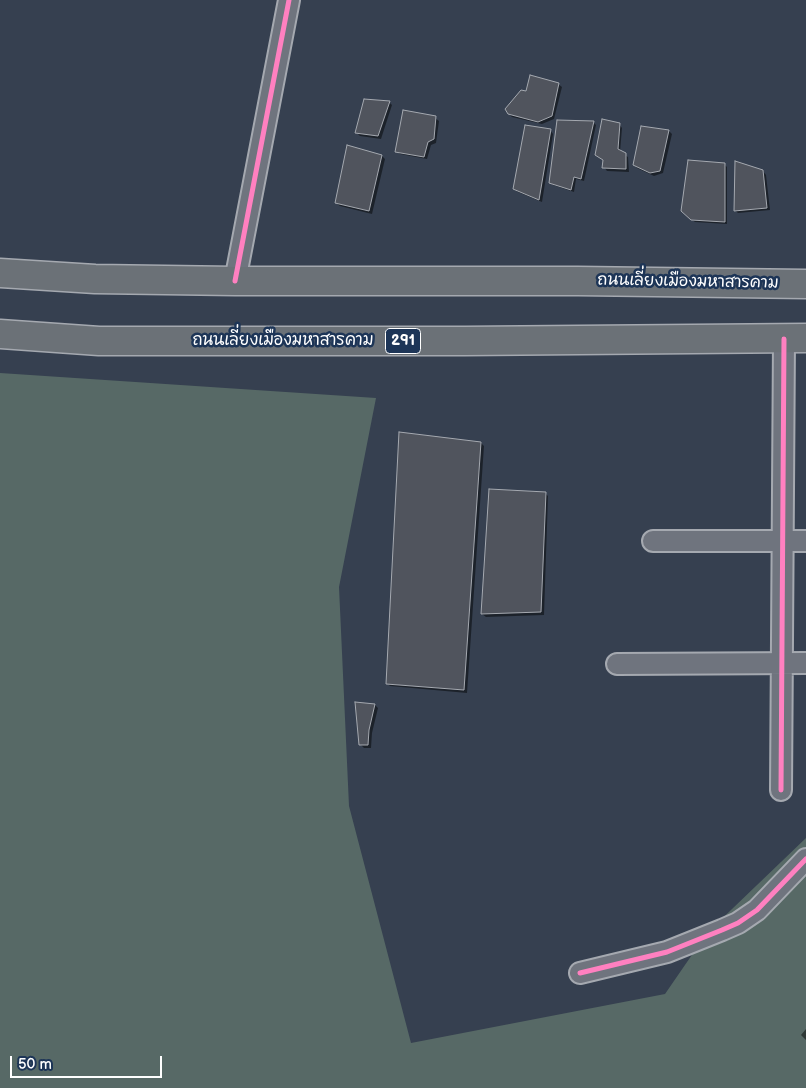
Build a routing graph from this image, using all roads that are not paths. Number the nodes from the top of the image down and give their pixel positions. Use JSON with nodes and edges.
{"nodes":[{"id":1,"x":289,"y":0,"type":"edge"},
{"id":2,"x":0,"y":273,"type":"edge"},
{"id":3,"x":235,"y":281,"type":"junction"},
{"id":4,"x":806,"y":284,"type":"edge"},
{"id":5,"x":0,"y":334,"type":"edge"},
{"id":6,"x":795,"y":338,"type":"edge"},
{"id":7,"x":653,"y":541,"type":"dead end"},
{"id":8,"x":783,"y":541,"type":"junction"},
{"id":9,"x":806,"y":541,"type":"edge"},
{"id":10,"x":782,"y":663,"type":"junction"},
{"id":11,"x":806,"y":663,"type":"edge"},
{"id":12,"x":617,"y":664,"type":"dead end"},
{"id":13,"x":781,"y":790,"type":"dead end"},
{"id":14,"x":806,"y":859,"type":"edge"},
{"id":15,"x":580,"y":973,"type":"dead end"}],
"edges":[{"from":1,"to":3,"type":"street"},
{"from":2,"to":3,"type":"highway","name":"ถนนเลี่ยงเมืองมหาสารคาม"},
{"from":3,"to":4,"type":"highway","name":"ถนนเลี่ยงเมืองมหาสารคาม"},
{"from":5,"to":6,"type":"highway","name":"ถนนเลี่ยงเมืองมหาสารคาม","number":"291"},
{"from":6,"to":8,"type":"street"},
{"from":7,"to":8,"type":"street"},
{"from":8,"to":9,"type":"street"},
{"from":8,"to":10,"type":"street"},
{"from":10,"to":11,"type":"street"},
{"from":10,"to":12,"type":"street"},
{"from":10,"to":13,"type":"street"},
{"from":14,"to":15,"type":"street"}]}
